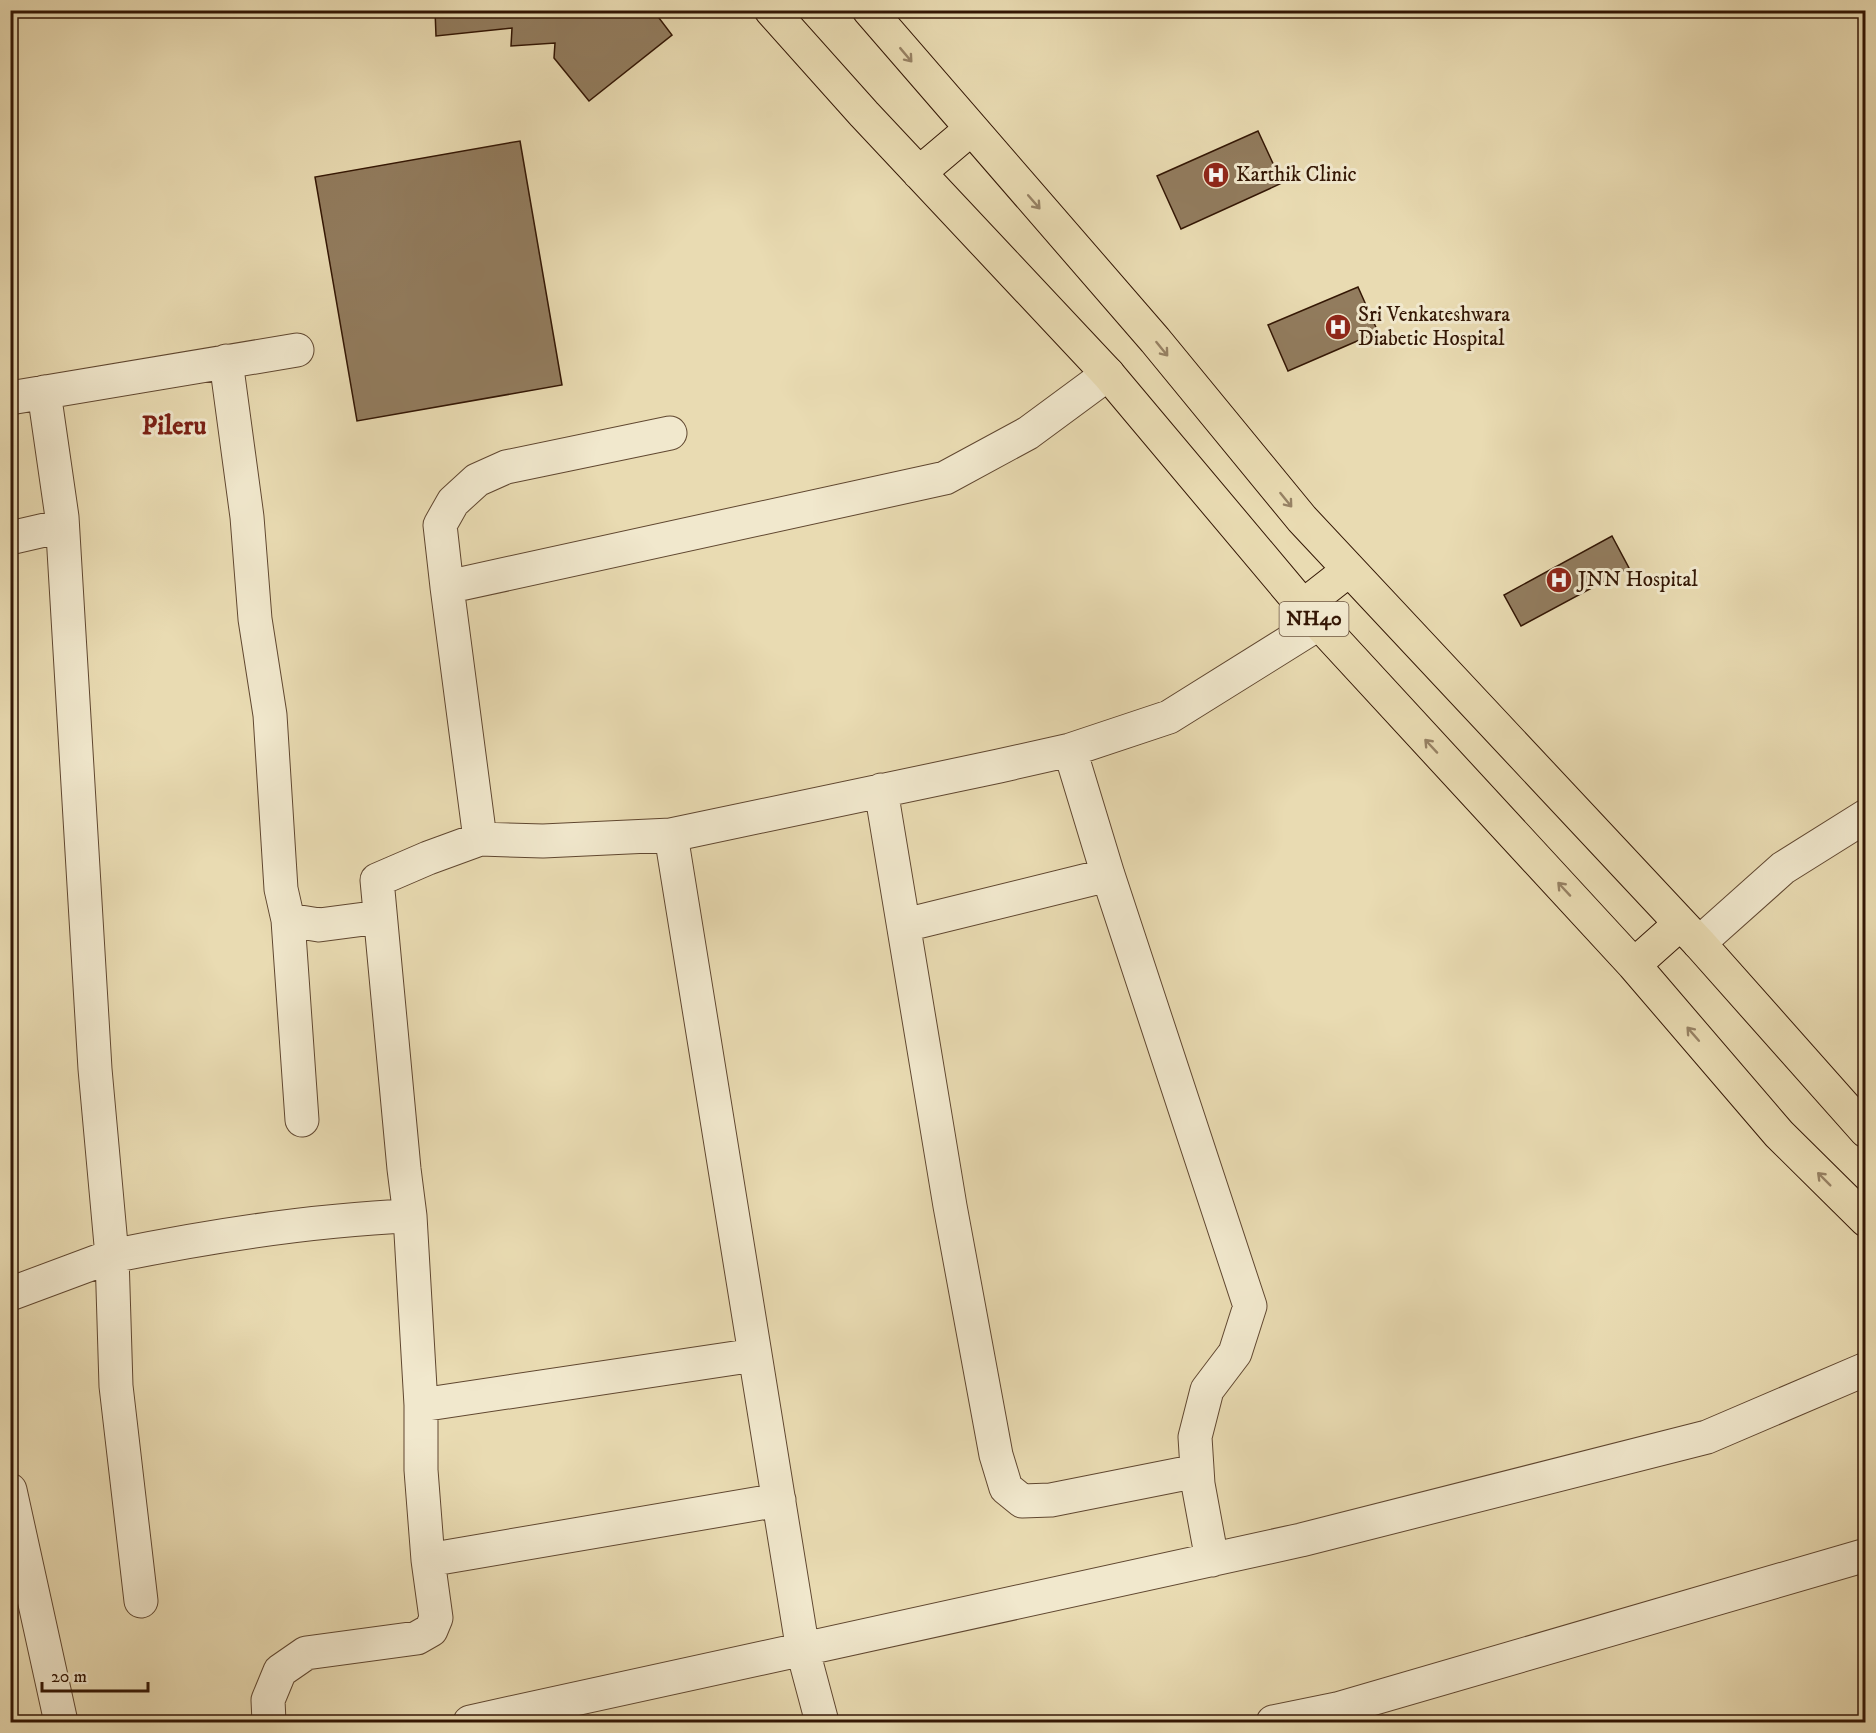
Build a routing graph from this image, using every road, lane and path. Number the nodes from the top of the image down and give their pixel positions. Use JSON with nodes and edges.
{"nodes":[{"id":1,"x":771,"y":10,"type":"edge"},
{"id":2,"x":869,"y":10,"type":"edge"},
{"id":3,"x":970,"y":129,"type":"junction"},
{"id":4,"x":920,"y":173,"type":"junction"},
{"id":5,"x":297,"y":350,"type":"dead end"},
{"id":6,"x":226,"y":360,"type":"junction"},
{"id":7,"x":1108,"y":374,"type":"junction"},
{"id":8,"x":44,"y":392,"type":"junction"},
{"id":9,"x":10,"y":398,"type":"edge"},
{"id":10,"x":670,"y":433,"type":"dead end"},
{"id":11,"x":62,"y":526,"type":"junction"},
{"id":12,"x":10,"y":538,"type":"edge"},
{"id":13,"x":1349,"y":570,"type":"junction"},
{"id":14,"x":447,"y":587,"type":"junction"},
{"id":15,"x":1310,"y":615,"type":"junction"},
{"id":16,"x":1070,"y":750,"type":"junction"},
{"id":17,"x":881,"y":790,"type":"junction"},
{"id":18,"x":1866,"y":816,"type":"edge"},
{"id":19,"x":671,"y":835,"type":"junction"},
{"id":20,"x":480,"y":839,"type":"junction"},
{"id":21,"x":1108,"y":875,"type":"junction"},
{"id":22,"x":380,"y":916,"type":"junction"},
{"id":23,"x":288,"y":920,"type":"junction"},
{"id":24,"x":905,"y":925,"type":"junction"},
{"id":25,"x":1690,"y":934,"type":"junction"},
{"id":26,"x":1634,"y":966,"type":"junction"},
{"id":27,"x":302,"y":1120,"type":"dead end"},
{"id":28,"x":1866,"y":1131,"type":"edge"},
{"id":29,"x":410,"y":1216,"type":"junction"},
{"id":30,"x":1866,"y":1220,"type":"edge"},
{"id":31,"x":112,"y":1256,"type":"junction"},
{"id":32,"x":10,"y":1294,"type":"edge"},
{"id":33,"x":755,"y":1355,"type":"junction"},
{"id":34,"x":1866,"y":1369,"type":"edge"},
{"id":35,"x":421,"y":1405,"type":"junction"},
{"id":36,"x":1197,"y":1471,"type":"junction"},
{"id":37,"x":10,"y":1490,"type":"edge"},
{"id":38,"x":779,"y":1500,"type":"junction"},
{"id":39,"x":1866,"y":1555,"type":"edge"},
{"id":40,"x":428,"y":1560,"type":"junction"},
{"id":41,"x":1212,"y":1560,"type":"junction"},
{"id":42,"x":141,"y":1601,"type":"dead end"},
{"id":43,"x":803,"y":1651,"type":"junction"},
{"id":44,"x":60,"y":1722,"type":"edge"},
{"id":45,"x":269,"y":1722,"type":"edge"},
{"id":46,"x":470,"y":1722,"type":"edge"},
{"id":47,"x":822,"y":1722,"type":"edge"},
{"id":48,"x":1273,"y":1722,"type":"edge"}],
"edges":[{"from":1,"to":4,"type":"highway","number":"NH40"},
{"from":2,"to":3,"type":"highway","number":"NH40","one_way":true},
{"from":3,"to":4,"type":"highway"},
{"from":3,"to":13,"type":"highway","number":"NH40","one_way":true},
{"from":4,"to":7,"type":"highway","number":"NH40"},
{"from":5,"to":6,"type":"street"},
{"from":6,"to":8,"type":"street"},
{"from":6,"to":23,"type":"street"},
{"from":7,"to":14,"type":"street"},
{"from":7,"to":15,"type":"highway","number":"NH40"},
{"from":8,"to":9,"type":"street"},
{"from":8,"to":11,"type":"street"},
{"from":10,"to":14,"type":"street"},
{"from":11,"to":12,"type":"street"},
{"from":11,"to":31,"type":"street"},
{"from":13,"to":15,"type":"highway"},
{"from":13,"to":25,"type":"highway","number":"NH40"},
{"from":14,"to":20,"type":"street"},
{"from":15,"to":16,"type":"street"},
{"from":26,"to":15,"type":"highway","number":"NH40","one_way":true},
{"from":16,"to":17,"type":"street"},
{"from":16,"to":21,"type":"street"},
{"from":17,"to":19,"type":"street"},
{"from":17,"to":24,"type":"street"},
{"from":18,"to":25,"type":"street"},
{"from":19,"to":20,"type":"street"},
{"from":19,"to":33,"type":"street"},
{"from":20,"to":22,"type":"street"},
{"from":21,"to":24,"type":"street"},
{"from":21,"to":36,"type":"street"},
{"from":22,"to":23,"type":"street"},
{"from":22,"to":29,"type":"street"},
{"from":23,"to":27,"type":"street"},
{"from":24,"to":36,"type":"street"},
{"from":25,"to":26,"type":"highway"},
{"from":25,"to":28,"type":"highway","number":"NH40"},
{"from":30,"to":26,"type":"highway","number":"NH40","one_way":true},
{"from":29,"to":31,"type":"street"},
{"from":29,"to":35,"type":"street"},
{"from":31,"to":32,"type":"street"},
{"from":31,"to":42,"type":"street"},
{"from":33,"to":35,"type":"street"},
{"from":33,"to":38,"type":"street"},
{"from":34,"to":41,"type":"street"},
{"from":35,"to":40,"type":"street"},
{"from":36,"to":41,"type":"street"},
{"from":37,"to":44,"type":"street"},
{"from":38,"to":40,"type":"street"},
{"from":38,"to":43,"type":"street"},
{"from":39,"to":48,"type":"street"},
{"from":40,"to":45,"type":"street"},
{"from":41,"to":43,"type":"street"},
{"from":43,"to":46,"type":"street"},
{"from":43,"to":47,"type":"street"}]}
